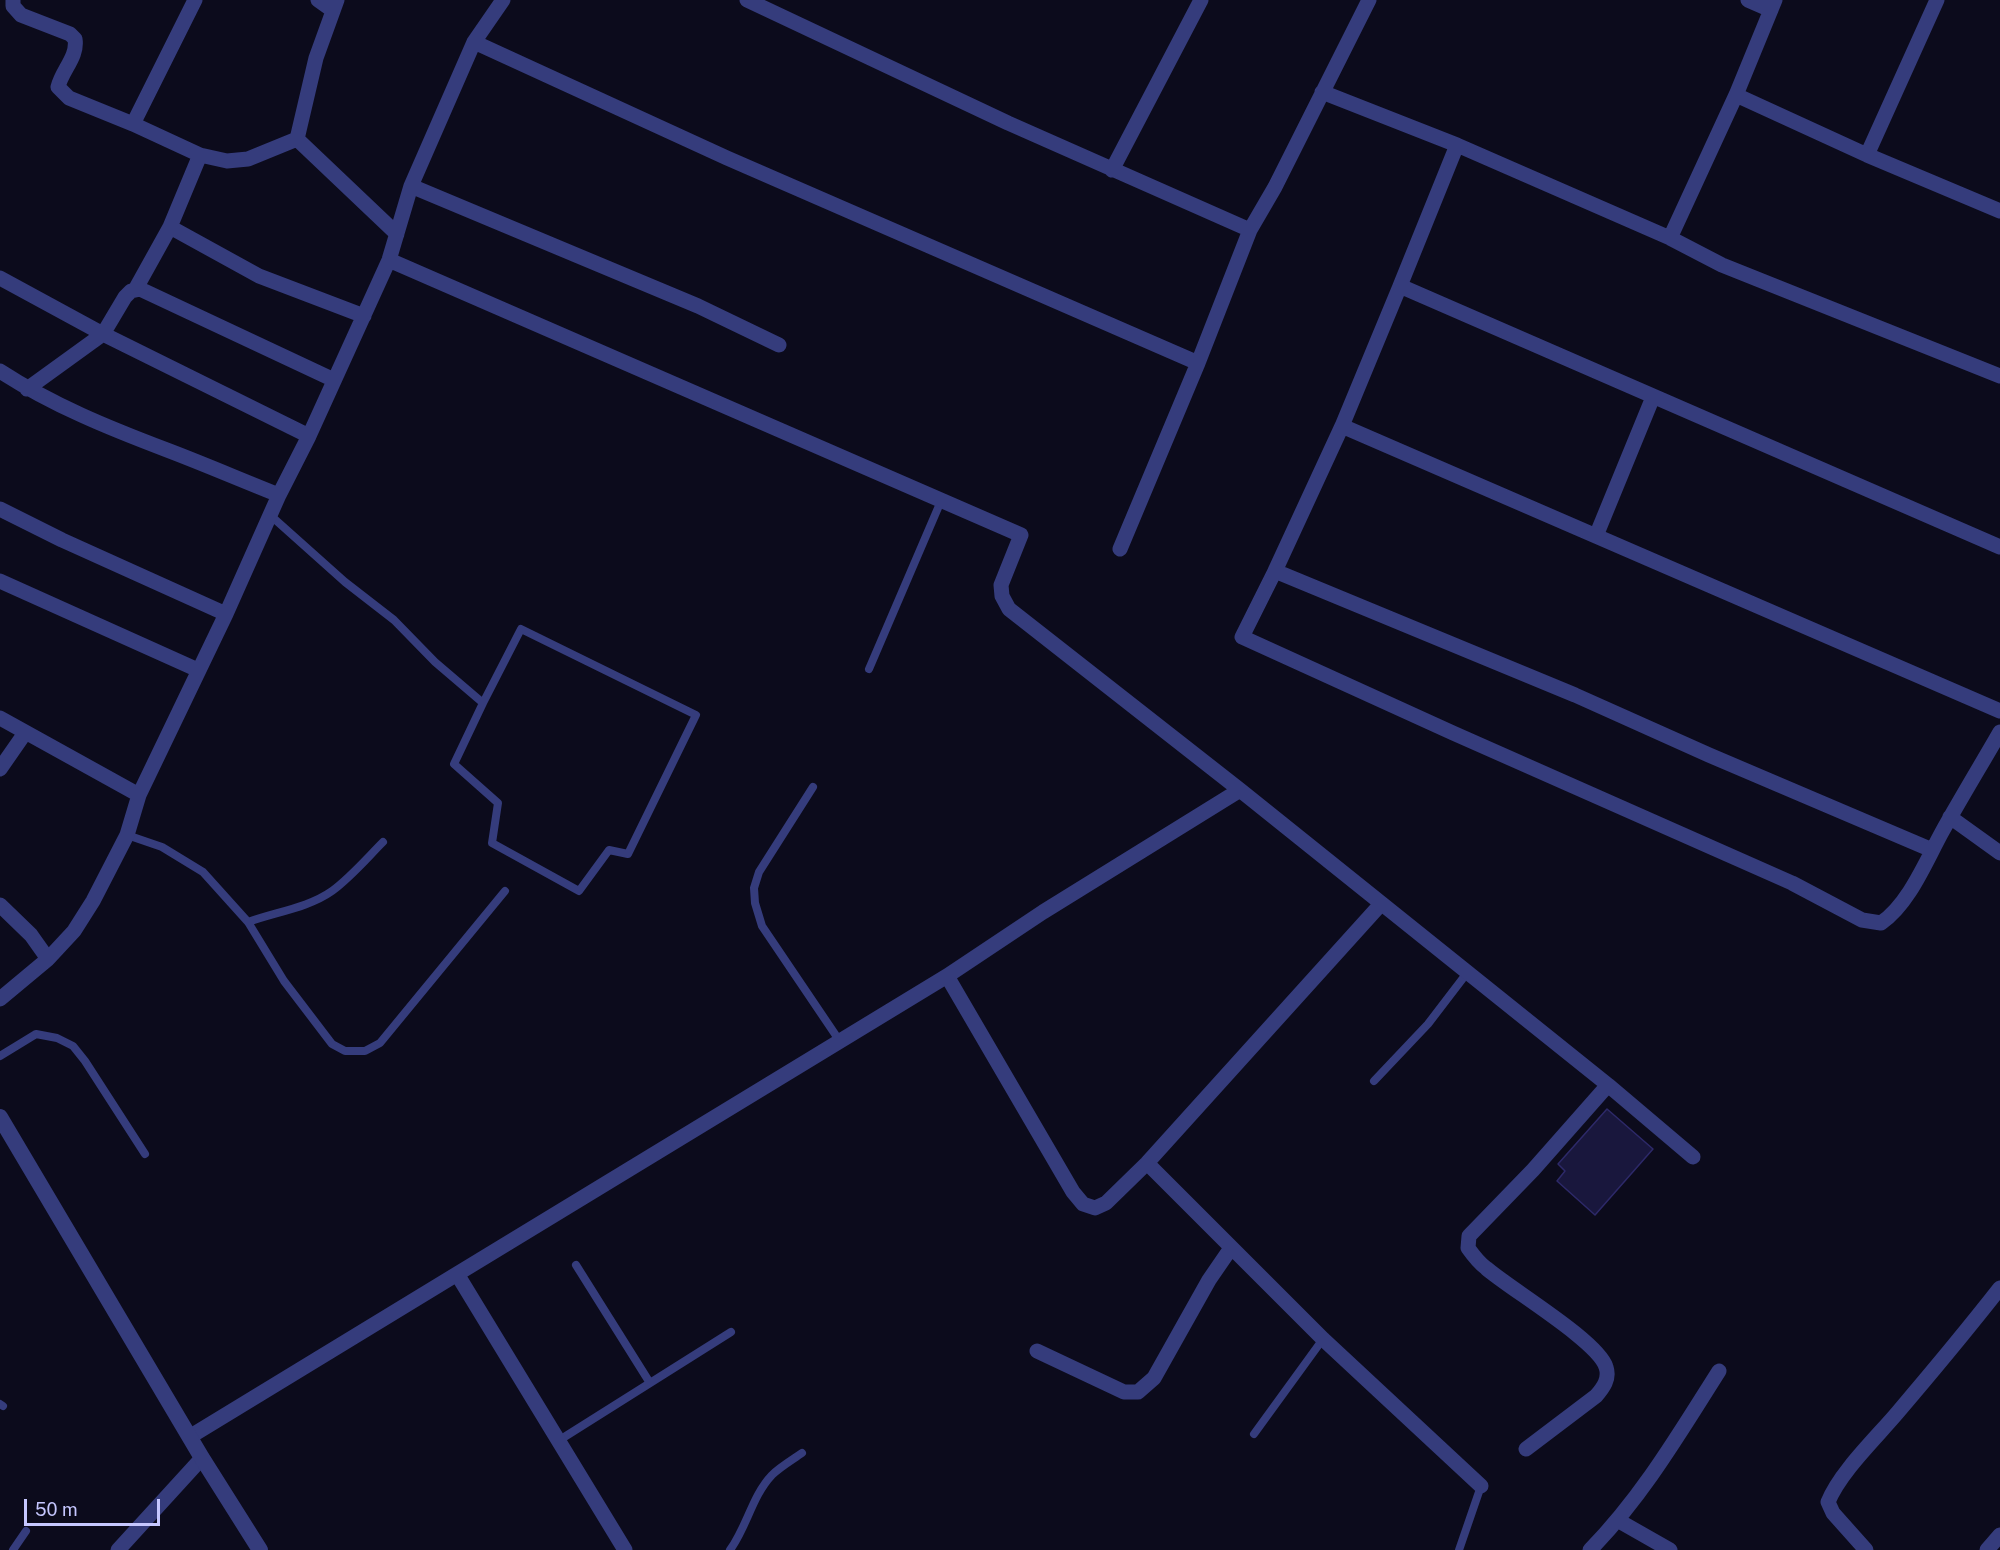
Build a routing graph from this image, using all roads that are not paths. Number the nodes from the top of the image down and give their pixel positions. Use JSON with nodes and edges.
{"nodes":[{"id":1,"x":13,"y":0,"type":"edge"},
{"id":2,"x":195,"y":0,"type":"edge"},
{"id":3,"x":318,"y":0,"type":"edge"},
{"id":4,"x":503,"y":0,"type":"edge"},
{"id":5,"x":747,"y":0,"type":"edge"},
{"id":6,"x":1201,"y":0,"type":"edge"},
{"id":7,"x":1369,"y":0,"type":"edge"},
{"id":8,"x":1748,"y":0,"type":"edge"},
{"id":9,"x":1937,"y":0,"type":"edge"},
{"id":10,"x":335,"y":5,"type":"edge"},
{"id":11,"x":1773,"y":5,"type":"edge"},
{"id":12,"x":474,"y":42,"type":"junction"},
{"id":13,"x":1323,"y":92,"type":"junction"},
{"id":14,"x":1736,"y":95,"type":"junction"},
{"id":15,"x":133,"y":124,"type":"junction"},
{"id":16,"x":297,"y":139,"type":"junction"},
{"id":17,"x":1457,"y":145,"type":"junction"},
{"id":18,"x":200,"y":155,"type":"junction"},
{"id":19,"x":1867,"y":155,"type":"junction"},
{"id":20,"x":1112,"y":170,"type":"junction"},
{"id":21,"x":411,"y":186,"type":"junction"},
{"id":22,"x":2000,"y":211,"type":"edge"},
{"id":23,"x":171,"y":227,"type":"junction"},
{"id":24,"x":1250,"y":230,"type":"junction"},
{"id":25,"x":397,"y":234,"type":"junction"},
{"id":26,"x":1670,"y":238,"type":"junction"},
{"id":27,"x":389,"y":261,"type":"junction"},
{"id":28,"x":0,"y":278,"type":"edge"},
{"id":29,"x":1400,"y":286,"type":"junction"},
{"id":30,"x":135,"y":290,"type":"junction"},
{"id":31,"x":364,"y":316,"type":"junction"},
{"id":32,"x":103,"y":334,"type":"junction"},
{"id":33,"x":779,"y":345,"type":"dead end"},
{"id":34,"x":1198,"y":363,"type":"junction"},
{"id":35,"x":0,"y":371,"type":"edge"},
{"id":36,"x":2000,"y":376,"type":"edge"},
{"id":37,"x":334,"y":380,"type":"junction"},
{"id":38,"x":27,"y":389,"type":"junction"},
{"id":39,"x":1653,"y":397,"type":"junction"},
{"id":40,"x":1342,"y":426,"type":"junction"},
{"id":41,"x":309,"y":436,"type":"junction"},
{"id":42,"x":279,"y":495,"type":"junction"},
{"id":43,"x":941,"y":501,"type":"junction"},
{"id":44,"x":0,"y":509,"type":"edge"},
{"id":45,"x":270,"y":515,"type":"junction"},
{"id":46,"x":1596,"y":536,"type":"junction"},
{"id":47,"x":2000,"y":547,"type":"edge"},
{"id":48,"x":1120,"y":549,"type":"dead end"},
{"id":49,"x":1275,"y":571,"type":"junction"},
{"id":50,"x":0,"y":582,"type":"edge"},
{"id":51,"x":226,"y":614,"type":"junction"},
{"id":52,"x":869,"y":669,"type":"dead end"},
{"id":53,"x":198,"y":670,"type":"junction"},
{"id":54,"x":483,"y":703,"type":"junction"},
{"id":55,"x":2000,"y":711,"type":"edge"},
{"id":56,"x":0,"y":718,"type":"edge"},
{"id":57,"x":2000,"y":732,"type":"edge"},
{"id":58,"x":25,"y":733,"type":"junction"},
{"id":59,"x":0,"y":769,"type":"edge"},
{"id":60,"x":813,"y":787,"type":"dead end"},
{"id":61,"x":1240,"y":790,"type":"junction"},
{"id":62,"x":138,"y":795,"type":"junction"},
{"id":63,"x":1950,"y":817,"type":"junction"},
{"id":64,"x":127,"y":835,"type":"junction"},
{"id":65,"x":383,"y":842,"type":"dead end"},
{"id":66,"x":1932,"y":850,"type":"junction"},
{"id":67,"x":2000,"y":853,"type":"edge"},
{"id":68,"x":505,"y":891,"type":"dead end"},
{"id":69,"x":1381,"y":904,"type":"junction"},
{"id":70,"x":0,"y":905,"type":"edge"},
{"id":71,"x":248,"y":922,"type":"junction"},
{"id":72,"x":48,"y":959,"type":"junction"},
{"id":73,"x":1467,"y":973,"type":"junction"},
{"id":74,"x":947,"y":976,"type":"junction"},
{"id":75,"x":0,"y":999,"type":"edge"},
{"id":76,"x":840,"y":1040,"type":"junction"},
{"id":77,"x":0,"y":1056,"type":"edge"},
{"id":78,"x":1374,"y":1081,"type":"dead end"},
{"id":79,"x":1608,"y":1085,"type":"junction"},
{"id":80,"x":0,"y":1117,"type":"edge"},
{"id":81,"x":145,"y":1154,"type":"dead end"},
{"id":82,"x":1693,"y":1157,"type":"dead end"},
{"id":83,"x":1147,"y":1163,"type":"junction"},
{"id":84,"x":1231,"y":1248,"type":"junction"},
{"id":85,"x":576,"y":1265,"type":"dead end"},
{"id":86,"x":458,"y":1274,"type":"junction"},
{"id":87,"x":2000,"y":1288,"type":"edge"},
{"id":88,"x":731,"y":1332,"type":"dead end"},
{"id":89,"x":1323,"y":1339,"type":"junction"},
{"id":90,"x":1037,"y":1351,"type":"dead end"},
{"id":91,"x":1719,"y":1371,"type":"dead end"},
{"id":92,"x":650,"y":1383,"type":"junction"},
{"id":93,"x":1254,"y":1434,"type":"dead end"},
{"id":94,"x":191,"y":1436,"type":"junction"},
{"id":95,"x":557,"y":1442,"type":"junction"},
{"id":96,"x":1526,"y":1449,"type":"dead end"},
{"id":97,"x":802,"y":1453,"type":"dead end"},
{"id":98,"x":202,"y":1458,"type":"junction"},
{"id":99,"x":1481,"y":1486,"type":"joint"},
{"id":100,"x":1619,"y":1521,"type":"junction"},
{"id":101,"x":26,"y":1531,"type":"dead end"},
{"id":102,"x":2000,"y":1535,"type":"edge"},
{"id":103,"x":13,"y":1550,"type":"edge"},
{"id":104,"x":118,"y":1550,"type":"edge"},
{"id":105,"x":260,"y":1550,"type":"edge"},
{"id":106,"x":625,"y":1550,"type":"edge"},
{"id":107,"x":730,"y":1550,"type":"edge"},
{"id":108,"x":1459,"y":1550,"type":"edge"},
{"id":109,"x":1590,"y":1550,"type":"edge"},
{"id":110,"x":1670,"y":1550,"type":"edge"},
{"id":111,"x":1866,"y":1550,"type":"edge"},
{"id":112,"x":1987,"y":1550,"type":"edge"}],
"edges":[{"from":1,"to":15,"type":"street"},
{"from":2,"to":15,"type":"street"},
{"from":3,"to":10,"type":"street"},
{"from":4,"to":12,"type":"street"},
{"from":5,"to":20,"type":"street"},
{"from":6,"to":20,"type":"street"},
{"from":7,"to":13,"type":"street"},
{"from":8,"to":11,"type":"street"},
{"from":9,"to":19,"type":"street"},
{"from":10,"to":16,"type":"street"},
{"from":11,"to":14,"type":"street"},
{"from":12,"to":21,"type":"street"},
{"from":12,"to":34,"type":"street"},
{"from":13,"to":17,"type":"street"},
{"from":13,"to":24,"type":"street"},
{"from":14,"to":19,"type":"street"},
{"from":14,"to":26,"type":"street"},
{"from":15,"to":18,"type":"street"},
{"from":16,"to":18,"type":"street"},
{"from":16,"to":25,"type":"street"},
{"from":17,"to":26,"type":"street"},
{"from":17,"to":29,"type":"street"},
{"from":18,"to":23,"type":"street"},
{"from":19,"to":22,"type":"street"},
{"from":20,"to":24,"type":"street"},
{"from":21,"to":25,"type":"street"},
{"from":21,"to":33,"type":"street"},
{"from":23,"to":30,"type":"street"},
{"from":23,"to":31,"type":"street"},
{"from":24,"to":34,"type":"street"},
{"from":25,"to":27,"type":"street"},
{"from":26,"to":36,"type":"street"},
{"from":27,"to":31,"type":"street"},
{"from":27,"to":43,"type":"street"},
{"from":28,"to":32,"type":"street"},
{"from":29,"to":39,"type":"street"},
{"from":29,"to":40,"type":"street"},
{"from":30,"to":32,"type":"street"},
{"from":30,"to":37,"type":"street"},
{"from":31,"to":37,"type":"street"},
{"from":32,"to":38,"type":"street"},
{"from":32,"to":41,"type":"street"},
{"from":34,"to":48,"type":"street"},
{"from":35,"to":38,"type":"street"},
{"from":37,"to":41,"type":"street"},
{"from":38,"to":42,"type":"street"},
{"from":39,"to":46,"type":"street"},
{"from":39,"to":47,"type":"street"},
{"from":40,"to":46,"type":"street"},
{"from":40,"to":49,"type":"street"},
{"from":41,"to":42,"type":"street"},
{"from":42,"to":45,"type":"street"},
{"from":43,"to":52,"type":"lane"},
{"from":43,"to":61,"type":"street"},
{"from":44,"to":51,"type":"street"},
{"from":45,"to":51,"type":"street"},
{"from":45,"to":54,"type":"lane"},
{"from":46,"to":55,"type":"street"},
{"from":49,"to":66,"type":"street"},
{"from":49,"to":66,"type":"street"},
{"from":50,"to":53,"type":"street"},
{"from":51,"to":53,"type":"street"},
{"from":53,"to":62,"type":"street"},
{"from":54,"to":54,"type":"lane"},
{"from":56,"to":58,"type":"street"},
{"from":57,"to":63,"type":"street"},
{"from":58,"to":59,"type":"street"},
{"from":58,"to":62,"type":"street"},
{"from":60,"to":76,"type":"lane"},
{"from":61,"to":69,"type":"street"},
{"from":61,"to":74,"type":"street"},
{"from":62,"to":64,"type":"street"},
{"from":63,"to":66,"type":"street"},
{"from":63,"to":67,"type":"street"},
{"from":64,"to":71,"type":"lane"},
{"from":64,"to":72,"type":"street"},
{"from":65,"to":71,"type":"lane"},
{"from":68,"to":71,"type":"lane"},
{"from":69,"to":73,"type":"street"},
{"from":69,"to":83,"type":"street"},
{"from":70,"to":72,"type":"street"},
{"from":72,"to":75,"type":"street"},
{"from":73,"to":78,"type":"lane"},
{"from":73,"to":79,"type":"street"},
{"from":74,"to":76,"type":"street"},
{"from":74,"to":83,"type":"street"},
{"from":76,"to":86,"type":"street"},
{"from":77,"to":81,"type":"lane"},
{"from":79,"to":82,"type":"street"},
{"from":79,"to":96,"type":"street"},
{"from":80,"to":94,"type":"street"},
{"from":83,"to":84,"type":"street"},
{"from":84,"to":89,"type":"street"},
{"from":84,"to":90,"type":"street"},
{"from":85,"to":92,"type":"lane"},
{"from":86,"to":94,"type":"street"},
{"from":86,"to":95,"type":"street"},
{"from":87,"to":111,"type":"street"},
{"from":88,"to":92,"type":"lane"},
{"from":89,"to":93,"type":"lane"},
{"from":89,"to":99,"type":"street"},
{"from":91,"to":100,"type":"street"},
{"from":92,"to":95,"type":"lane"},
{"from":94,"to":98,"type":"street"},
{"from":95,"to":106,"type":"street"},
{"from":97,"to":107,"type":"lane"},
{"from":98,"to":104,"type":"street"},
{"from":98,"to":105,"type":"street"},
{"from":99,"to":108,"type":"lane"},
{"from":100,"to":109,"type":"street"},
{"from":100,"to":110,"type":"street"},
{"from":101,"to":103,"type":"lane"},
{"from":102,"to":112,"type":"street"}]}
